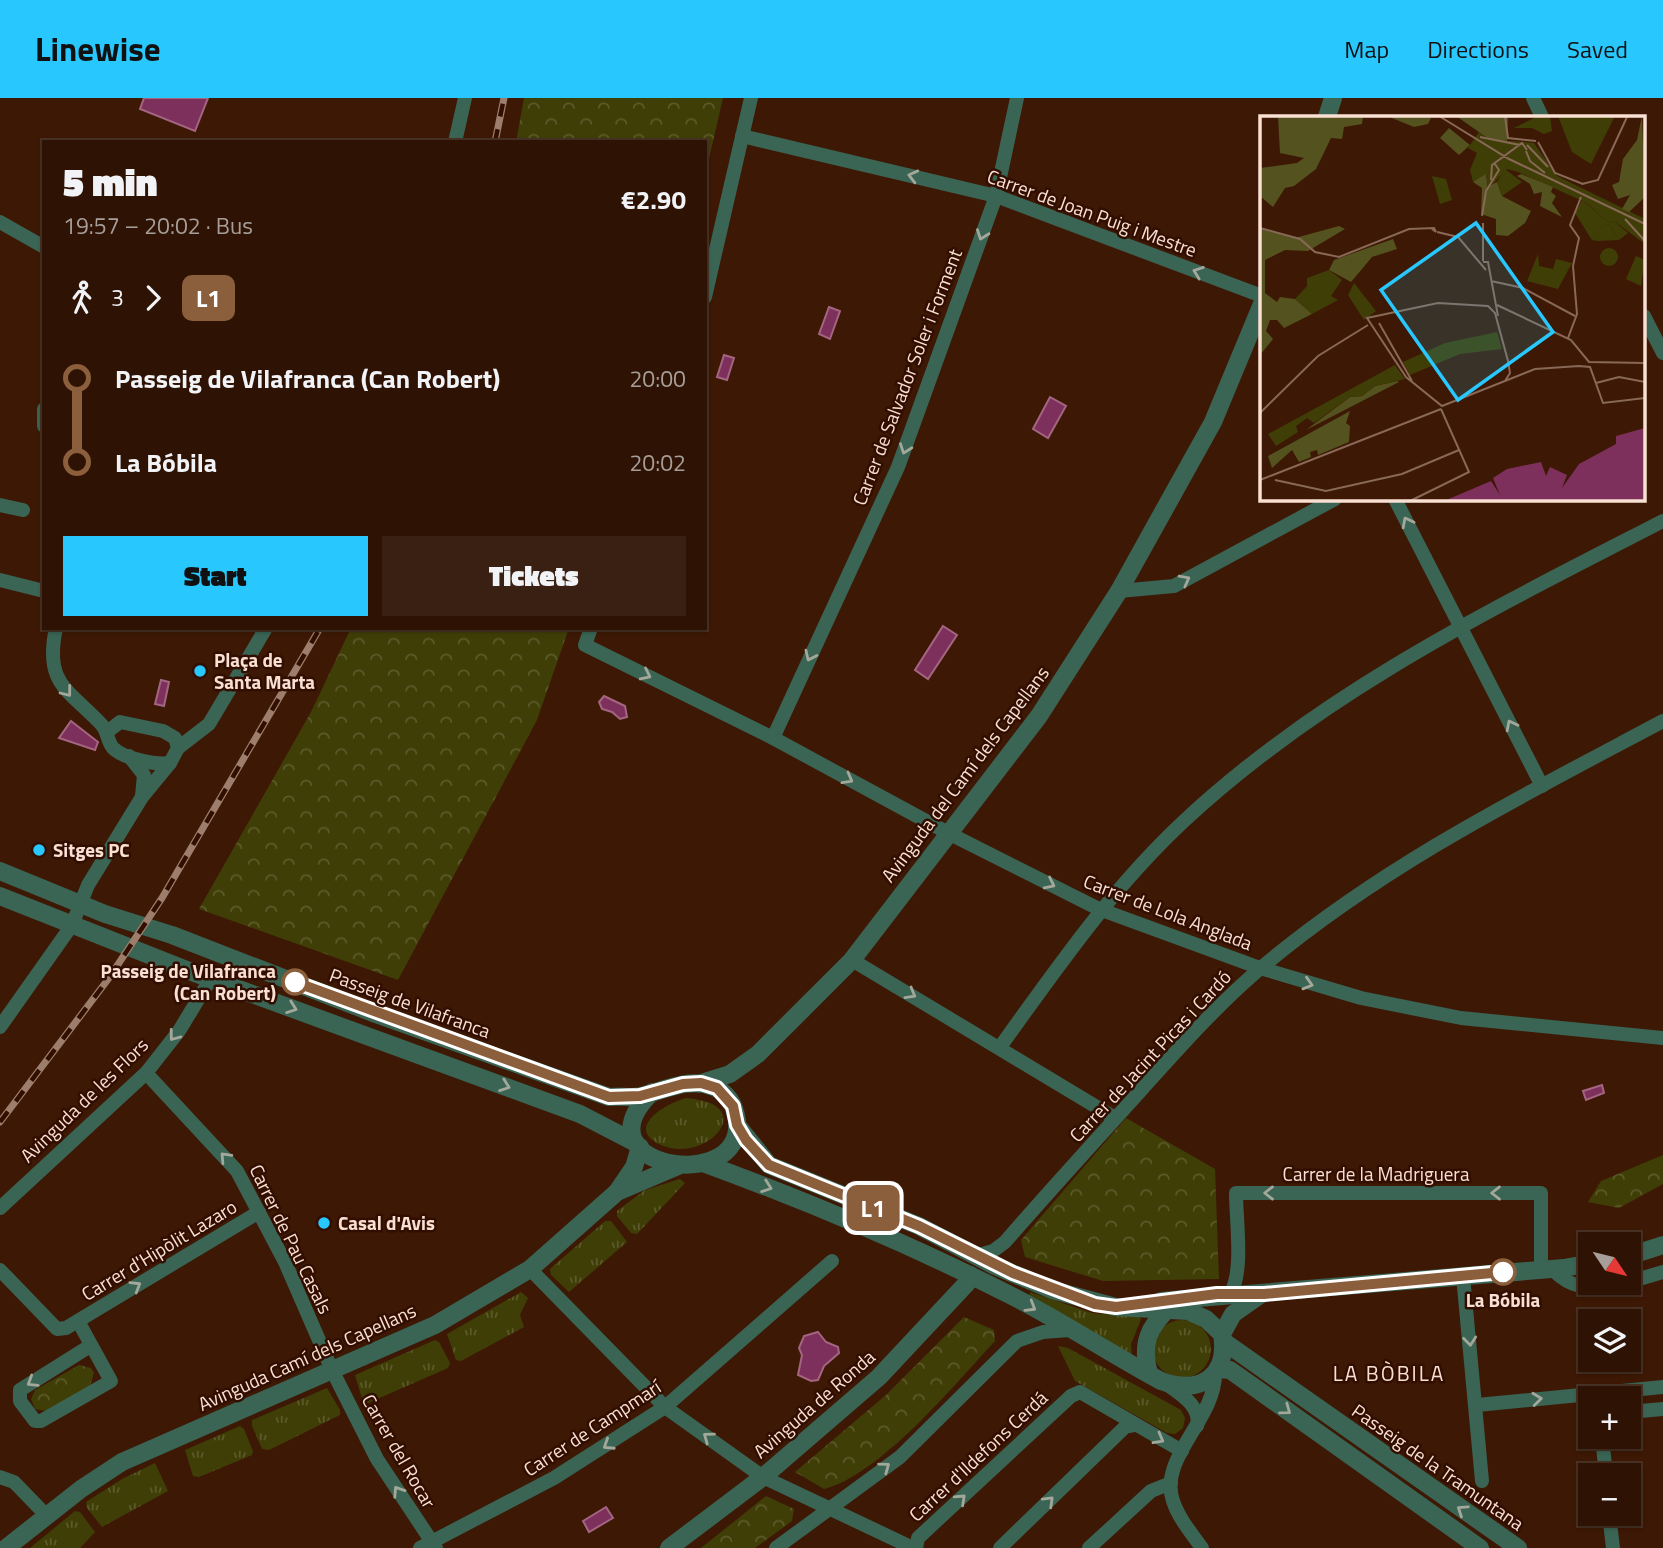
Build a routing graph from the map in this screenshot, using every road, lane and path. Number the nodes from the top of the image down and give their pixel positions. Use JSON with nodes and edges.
{"nodes":[{"id":1,"x":465,"y":98,"type":"edge"},
{"id":2,"x":751,"y":98,"type":"edge"},
{"id":3,"x":1017,"y":98,"type":"edge"},
{"id":4,"x":1332,"y":98,"type":"edge"},
{"id":5,"x":1534,"y":98,"type":"edge"},
{"id":6,"x":1327,"y":116,"type":"edge"},
{"id":7,"x":1542,"y":116,"type":"edge"},
{"id":8,"x":743,"y":136,"type":"junction"},
{"id":9,"x":455,"y":140,"type":"edge"},
{"id":10,"x":996,"y":197,"type":"junction"},
{"id":11,"x":0,"y":222,"type":"edge"},
{"id":12,"x":42,"y":246,"type":"edge"},
{"id":13,"x":707,"y":289,"type":"edge"},
{"id":14,"x":1260,"y":295,"type":"edge"},
{"id":15,"x":1260,"y":309,"type":"edge"},
{"id":16,"x":1648,"y":335,"type":"edge"},
{"id":17,"x":1663,"y":354,"type":"edge"},
{"id":18,"x":1333,"y":500,"type":"edge"},
{"id":19,"x":1396,"y":500,"type":"edge"},
{"id":20,"x":0,"y":505,"type":"edge"},
{"id":21,"x":23,"y":510,"type":"dead end"},
{"id":22,"x":1663,"y":521,"type":"edge"},
{"id":23,"x":0,"y":580,"type":"edge"},
{"id":24,"x":42,"y":590,"type":"edge"},
{"id":25,"x":1119,"y":591,"type":"junction"},
{"id":26,"x":1460,"y":626,"type":"junction"},
{"id":27,"x":56,"y":630,"type":"edge"},
{"id":28,"x":265,"y":630,"type":"edge"},
{"id":29,"x":590,"y":630,"type":"edge"},
{"id":30,"x":1663,"y":721,"type":"edge"},
{"id":31,"x":107,"y":732,"type":"junction"},
{"id":32,"x":773,"y":738,"type":"junction"},
{"id":33,"x":178,"y":748,"type":"junction"},
{"id":34,"x":128,"y":755,"type":"junction"},
{"id":35,"x":170,"y":763,"type":"junction"},
{"id":36,"x":1542,"y":786,"type":"junction"},
{"id":37,"x":142,"y":797,"type":"junction"},
{"id":38,"x":950,"y":834,"type":"junction"},
{"id":39,"x":0,"y":871,"type":"edge"},
{"id":40,"x":0,"y":896,"type":"edge"},
{"id":41,"x":80,"y":905,"type":"junction"},
{"id":42,"x":1099,"y":909,"type":"junction"},
{"id":43,"x":72,"y":925,"type":"junction"},
{"id":44,"x":852,"y":960,"type":"junction"},
{"id":45,"x":1260,"y":968,"type":"junction"},
{"id":46,"x":211,"y":978,"type":"junction"},
{"id":47,"x":0,"y":1027,"type":"edge"},
{"id":48,"x":1663,"y":1038,"type":"edge"},
{"id":49,"x":1000,"y":1046,"type":"junction"},
{"id":50,"x":758,"y":1054,"type":"junction"},
{"id":51,"x":146,"y":1073,"type":"junction"},
{"id":52,"x":701,"y":1083,"type":"junction"},
{"id":53,"x":652,"y":1091,"type":"junction"},
{"id":54,"x":733,"y":1106,"type":"junction"},
{"id":55,"x":1115,"y":1118,"type":"junction"},
{"id":56,"x":737,"y":1125,"type":"junction"},
{"id":57,"x":638,"y":1145,"type":"junction"},
{"id":58,"x":703,"y":1163,"type":"junction"},
{"id":59,"x":678,"y":1166,"type":"junction"},
{"id":60,"x":617,"y":1192,"type":"junction"},
{"id":61,"x":0,"y":1208,"type":"edge"},
{"id":62,"x":259,"y":1212,"type":"junction"},
{"id":63,"x":1005,"y":1242,"type":"junction"},
{"id":64,"x":1663,"y":1245,"type":"edge"},
{"id":65,"x":1642,"y":1252,"type":"edge"},
{"id":66,"x":976,"y":1256,"type":"junction"},
{"id":67,"x":832,"y":1261,"type":"dead end"},
{"id":68,"x":1578,"y":1265,"type":"edge"},
{"id":69,"x":530,"y":1269,"type":"junction"},
{"id":70,"x":1546,"y":1269,"type":"junction"},
{"id":71,"x":0,"y":1270,"type":"edge"},
{"id":72,"x":1663,"y":1272,"type":"edge"},
{"id":73,"x":1013,"y":1273,"type":"junction"},
{"id":74,"x":970,"y":1275,"type":"junction"},
{"id":75,"x":1463,"y":1276,"type":"junction"},
{"id":76,"x":1642,"y":1278,"type":"edge"},
{"id":77,"x":1578,"y":1286,"type":"edge"},
{"id":78,"x":1230,"y":1294,"type":"junction"},
{"id":79,"x":1264,"y":1294,"type":"junction"},
{"id":80,"x":1173,"y":1305,"type":"junction"},
{"id":81,"x":78,"y":1321,"type":"junction"},
{"id":82,"x":1069,"y":1330,"type":"junction"},
{"id":83,"x":1223,"y":1338,"type":"junction"},
{"id":84,"x":90,"y":1346,"type":"junction"},
{"id":85,"x":332,"y":1370,"type":"junction"},
{"id":86,"x":1221,"y":1371,"type":"junction"},
{"id":87,"x":1155,"y":1377,"type":"junction"},
{"id":88,"x":1663,"y":1387,"type":"edge"},
{"id":89,"x":1641,"y":1390,"type":"edge"},
{"id":90,"x":1578,"y":1397,"type":"edge"},
{"id":91,"x":1477,"y":1405,"type":"junction"},
{"id":92,"x":665,"y":1407,"type":"junction"},
{"id":93,"x":1663,"y":1409,"type":"edge"},
{"id":94,"x":1641,"y":1411,"type":"edge"},
{"id":95,"x":1135,"y":1425,"type":"junction"},
{"id":96,"x":1197,"y":1426,"type":"junction"},
{"id":97,"x":1182,"y":1451,"type":"junction"},
{"id":98,"x":0,"y":1477,"type":"edge"},
{"id":99,"x":763,"y":1477,"type":"junction"},
{"id":100,"x":1482,"y":1481,"type":"dead end"},
{"id":101,"x":1171,"y":1483,"type":"junction"},
{"id":102,"x":830,"y":1508,"type":"junction"},
{"id":103,"x":46,"y":1515,"type":"junction"},
{"id":104,"x":1610,"y":1526,"type":"edge"},
{"id":105,"x":429,"y":1546,"type":"edge"},
{"id":106,"x":6,"y":1548,"type":"edge"},
{"id":107,"x":669,"y":1548,"type":"edge"},
{"id":108,"x":776,"y":1548,"type":"edge"},
{"id":109,"x":914,"y":1548,"type":"edge"},
{"id":110,"x":1000,"y":1548,"type":"edge"},
{"id":111,"x":1089,"y":1548,"type":"edge"},
{"id":112,"x":1202,"y":1548,"type":"edge"},
{"id":113,"x":1480,"y":1548,"type":"edge"},
{"id":114,"x":1518,"y":1548,"type":"edge"},
{"id":115,"x":1613,"y":1548,"type":"edge"}],
"edges":[{"from":1,"to":9,"type":"street"},
{"from":2,"to":8,"type":"street"},
{"from":3,"to":10,"type":"street","name":"Carrer de Salvador Soler i Forment"},
{"from":4,"to":6,"type":"street"},
{"from":5,"to":7,"type":"street"},
{"from":10,"to":8,"type":"street","name":"Carrer de Joan Puig i Mestre","one_way":true},
{"from":8,"to":13,"type":"street"},
{"from":14,"to":10,"type":"street","name":"Carrer de Joan Puig i Mestre","one_way":true},
{"from":10,"to":32,"type":"street","name":"Carrer de Salvador Soler i Forment","one_way":true},
{"from":11,"to":12,"type":"street"},
{"from":15,"to":25,"type":"street","name":"Avinguda del Camí dels Capellans"},
{"from":16,"to":17,"type":"street"},
{"from":25,"to":18,"type":"street","one_way":true},
{"from":26,"to":19,"type":"street","one_way":true},
{"from":20,"to":21,"type":"street"},
{"from":22,"to":26,"type":"street"},
{"from":23,"to":24,"type":"street"},
{"from":25,"to":38,"type":"street","name":"Avinguda del Camí dels Capellans"},
{"from":36,"to":26,"type":"street","one_way":true},
{"from":26,"to":42,"type":"street"},
{"from":27,"to":31,"type":"street","one_way":true},
{"from":28,"to":33,"type":"street"},
{"from":29,"to":32,"type":"street","name":"Carrer de Lola Anglada","one_way":true},
{"from":30,"to":36,"type":"street","name":"Carrer de Jacint Picas i Cardó"},
{"from":31,"to":33,"type":"street"},
{"from":31,"to":34,"type":"street"},
{"from":32,"to":38,"type":"street","name":"Carrer de Lola Anglada","one_way":true},
{"from":33,"to":35,"type":"street"},
{"from":34,"to":35,"type":"street"},
{"from":34,"to":37,"type":"street"},
{"from":35,"to":37,"type":"street"},
{"from":36,"to":45,"type":"street","name":"Carrer de Jacint Picas i Cardó"},
{"from":37,"to":41,"type":"street"},
{"from":38,"to":42,"type":"street","name":"Carrer de Lola Anglada","one_way":true},
{"from":38,"to":44,"type":"street","name":"Avinguda del Camí dels Capellans"},
{"from":39,"to":41,"type":"street","name":"Passeig de Vilafranca"},
{"from":40,"to":43,"type":"street"},
{"from":41,"to":43,"type":"street"},
{"from":41,"to":53,"type":"street","name":"Passeig de Vilafranca"},
{"from":42,"to":45,"type":"street","name":"Carrer de Lola Anglada"},
{"from":42,"to":49,"type":"street"},
{"from":43,"to":46,"type":"street"},
{"from":43,"to":47,"type":"street"},
{"from":44,"to":49,"type":"street","one_way":true},
{"from":44,"to":50,"type":"street","name":"Avinguda del Camí dels Capellans"},
{"from":45,"to":48,"type":"street","name":"Carrer de Lola Anglada","one_way":true},
{"from":45,"to":55,"type":"street","name":"Carrer de Jacint Picas i Cardó"},
{"from":46,"to":51,"type":"street","name":"Avinguda de les Flors","one_way":true},
{"from":46,"to":57,"type":"street","one_way":true},
{"from":49,"to":55,"type":"street"},
{"from":50,"to":52,"type":"street","name":"Avinguda del Camí dels Capellans"},
{"from":50,"to":54,"type":"street","name":"Avinguda del Camí dels Capellans"},
{"from":51,"to":61,"type":"street","name":"Avinguda de les Flors"},
{"from":62,"to":51,"type":"street","name":"Carrer de Pau Casals","one_way":true},
{"from":52,"to":53,"type":"street"},
{"from":52,"to":54,"type":"street"},
{"from":53,"to":57,"type":"street"},
{"from":54,"to":56,"type":"street"},
{"from":55,"to":63,"type":"street","name":"Carrer de Jacint Picas i Cardó"},
{"from":56,"to":58,"type":"street"},
{"from":56,"to":66,"type":"street"},
{"from":57,"to":59,"type":"street"},
{"from":57,"to":60,"type":"street","name":"Avinguda Camí dels Capellans"},
{"from":58,"to":59,"type":"street"},
{"from":58,"to":74,"type":"street","one_way":true},
{"from":59,"to":60,"type":"street","name":"Avinguda Camí dels Capellans"},
{"from":60,"to":69,"type":"street","name":"Avinguda Camí dels Capellans"},
{"from":81,"to":62,"type":"street","name":"Carrer d'Hipòlit Lazaro","one_way":true},
{"from":62,"to":85,"type":"street","name":"Carrer de Pau Casals"},
{"from":63,"to":66,"type":"street","name":"Carrer de Jacint Picas i Cardó"},
{"from":63,"to":73,"type":"street"},
{"from":64,"to":65,"type":"street"},
{"from":66,"to":73,"type":"street"},
{"from":67,"to":92,"type":"street","name":"Carrer de Campmarí"},
{"from":68,"to":70,"type":"street"},
{"from":69,"to":85,"type":"street","name":"Avinguda Camí dels Capellans"},
{"from":69,"to":92,"type":"street"},
{"from":70,"to":75,"type":"street"},
{"from":70,"to":77,"type":"street"},
{"from":70,"to":78,"type":"street","name":"Carrer de la Madriguera","one_way":true},
{"from":71,"to":81,"type":"street"},
{"from":72,"to":76,"type":"street"},
{"from":73,"to":80,"type":"street"},
{"from":74,"to":82,"type":"street","one_way":true},
{"from":74,"to":99,"type":"street","name":"Avinguda de Ronda"},
{"from":75,"to":79,"type":"street"},
{"from":75,"to":91,"type":"street","one_way":true},
{"from":78,"to":79,"type":"street"},
{"from":78,"to":80,"type":"street"},
{"from":79,"to":83,"type":"street"},
{"from":80,"to":83,"type":"street"},
{"from":80,"to":87,"type":"street"},
{"from":81,"to":84,"type":"street"},
{"from":82,"to":87,"type":"street"},
{"from":102,"to":82,"type":"street","one_way":true},
{"from":83,"to":86,"type":"street"},
{"from":114,"to":83,"type":"street","name":"Passeig de la Tramuntana","one_way":true},
{"from":84,"to":84,"type":"street","one_way":true},
{"from":85,"to":103,"type":"street","name":"Avinguda Camí dels Capellans"},
{"from":105,"to":85,"type":"street","name":"Carrer del Rocar","one_way":true},
{"from":86,"to":87,"type":"street"},
{"from":86,"to":96,"type":"street"},
{"from":86,"to":113,"type":"street","one_way":true},
{"from":87,"to":96,"type":"street"},
{"from":88,"to":89,"type":"street"},
{"from":91,"to":90,"type":"street","one_way":true},
{"from":91,"to":100,"type":"street"},
{"from":99,"to":92,"type":"street","one_way":true},
{"from":92,"to":105,"type":"street","name":"Carrer de Campmarí","one_way":true},
{"from":93,"to":94,"type":"street"},
{"from":95,"to":97,"type":"street","name":"Carrer d'Ildefons Cerdá","one_way":true},
{"from":109,"to":95,"type":"street","name":"Carrer d'Ildefons Cerdá","one_way":true},
{"from":110,"to":95,"type":"street","one_way":true},
{"from":96,"to":97,"type":"street"},
{"from":97,"to":101,"type":"street"},
{"from":98,"to":103,"type":"street"},
{"from":99,"to":102,"type":"street"},
{"from":99,"to":107,"type":"street","name":"Avinguda de Ronda"},
{"from":101,"to":111,"type":"street"},
{"from":101,"to":112,"type":"street"},
{"from":102,"to":108,"type":"street"},
{"from":102,"to":109,"type":"street"},
{"from":103,"to":106,"type":"street","name":"Avinguda Camí dels Capellans"},
{"from":104,"to":115,"type":"street"}]}
